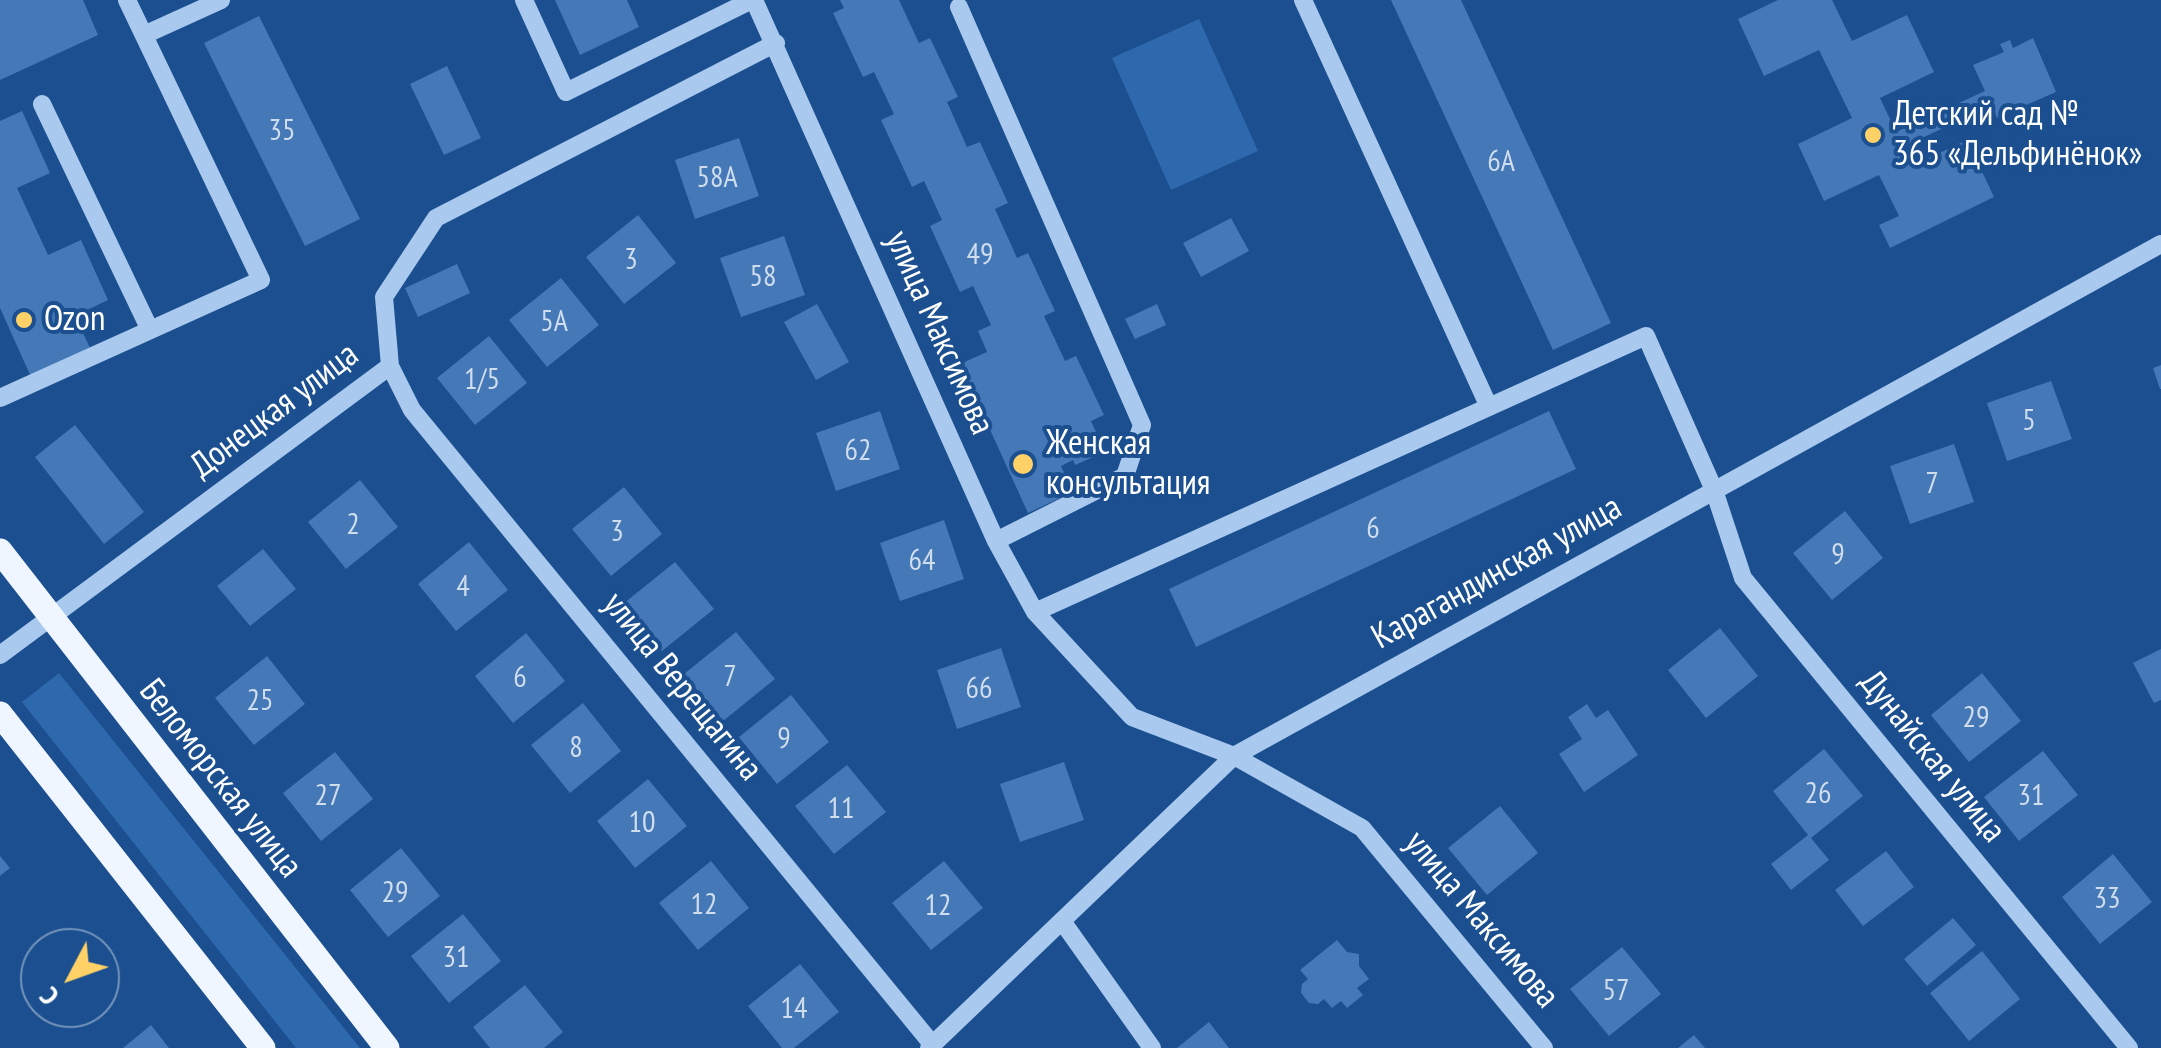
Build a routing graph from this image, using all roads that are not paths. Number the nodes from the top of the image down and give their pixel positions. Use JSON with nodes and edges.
{"nodes":[{"id":1,"x":127,"y":0,"type":"edge"},
{"id":2,"x":221,"y":0,"type":"edge"},
{"id":3,"x":524,"y":0,"type":"edge"},
{"id":4,"x":753,"y":0,"type":"edge"},
{"id":5,"x":1303,"y":0,"type":"edge"},
{"id":6,"x":963,"y":2,"type":"edge"},
{"id":7,"x":144,"y":35,"type":"junction"},
{"id":8,"x":776,"y":43,"type":"junction"},
{"id":9,"x":42,"y":104,"type":"dead end"},
{"id":10,"x":2161,"y":244,"type":"edge"},
{"id":11,"x":150,"y":330,"type":"junction"},
{"id":12,"x":390,"y":366,"type":"junction"},
{"id":13,"x":0,"y":398,"type":"edge"},
{"id":14,"x":1489,"y":407,"type":"junction"},
{"id":15,"x":1714,"y":490,"type":"junction"},
{"id":16,"x":996,"y":541,"type":"junction"},
{"id":17,"x":0,"y":551,"type":"edge"},
{"id":18,"x":1034,"y":612,"type":"junction"},
{"id":19,"x":50,"y":620,"type":"junction"},
{"id":20,"x":0,"y":655,"type":"edge"},
{"id":21,"x":0,"y":714,"type":"edge"},
{"id":22,"x":1234,"y":756,"type":"junction"},
{"id":23,"x":1062,"y":921,"type":"junction"},
{"id":24,"x":931,"y":1046,"type":"edge"},
{"id":25,"x":263,"y":1048,"type":"edge"},
{"id":26,"x":388,"y":1048,"type":"edge"},
{"id":27,"x":1152,"y":1048,"type":"edge"},
{"id":28,"x":1544,"y":1048,"type":"edge"},
{"id":29,"x":2129,"y":1048,"type":"edge"}],
"edges":[{"from":1,"to":7,"type":"street"},
{"from":2,"to":7,"type":"street"},
{"from":3,"to":4,"type":"street"},
{"from":4,"to":8,"type":"street","name":"улица Максимова"},
{"from":5,"to":14,"type":"street"},
{"from":6,"to":16,"type":"street"},
{"from":7,"to":11,"type":"street"},
{"from":8,"to":12,"type":"street","name":"Донецкая улица"},
{"from":8,"to":16,"type":"street","name":"улица Максимова"},
{"from":9,"to":11,"type":"street"},
{"from":10,"to":15,"type":"street","name":"Карагандинская улица"},
{"from":11,"to":13,"type":"street"},
{"from":12,"to":19,"type":"street","name":"Донецкая улица"},
{"from":12,"to":24,"type":"street","name":"улица Верещагина"},
{"from":14,"to":15,"type":"street","name":"Дунайская улица"},
{"from":14,"to":18,"type":"street"},
{"from":15,"to":22,"type":"street","name":"Карагандинская улица"},
{"from":15,"to":29,"type":"street","name":"Дунайская улица"},
{"from":16,"to":18,"type":"street","name":"улица Максимова"},
{"from":17,"to":19,"type":"main road","name":"Беломорская улица"},
{"from":18,"to":22,"type":"street","name":"улица Максимова"},
{"from":19,"to":20,"type":"street","name":"Донецкая улица"},
{"from":19,"to":26,"type":"main road","name":"Беломорская улица"},
{"from":21,"to":25,"type":"main road"},
{"from":22,"to":23,"type":"street","name":"Карагандинская улица"},
{"from":22,"to":28,"type":"street","name":"улица Максимова"},
{"from":23,"to":24,"type":"street","name":"Карагандинская улица"},
{"from":23,"to":27,"type":"street"}]}
